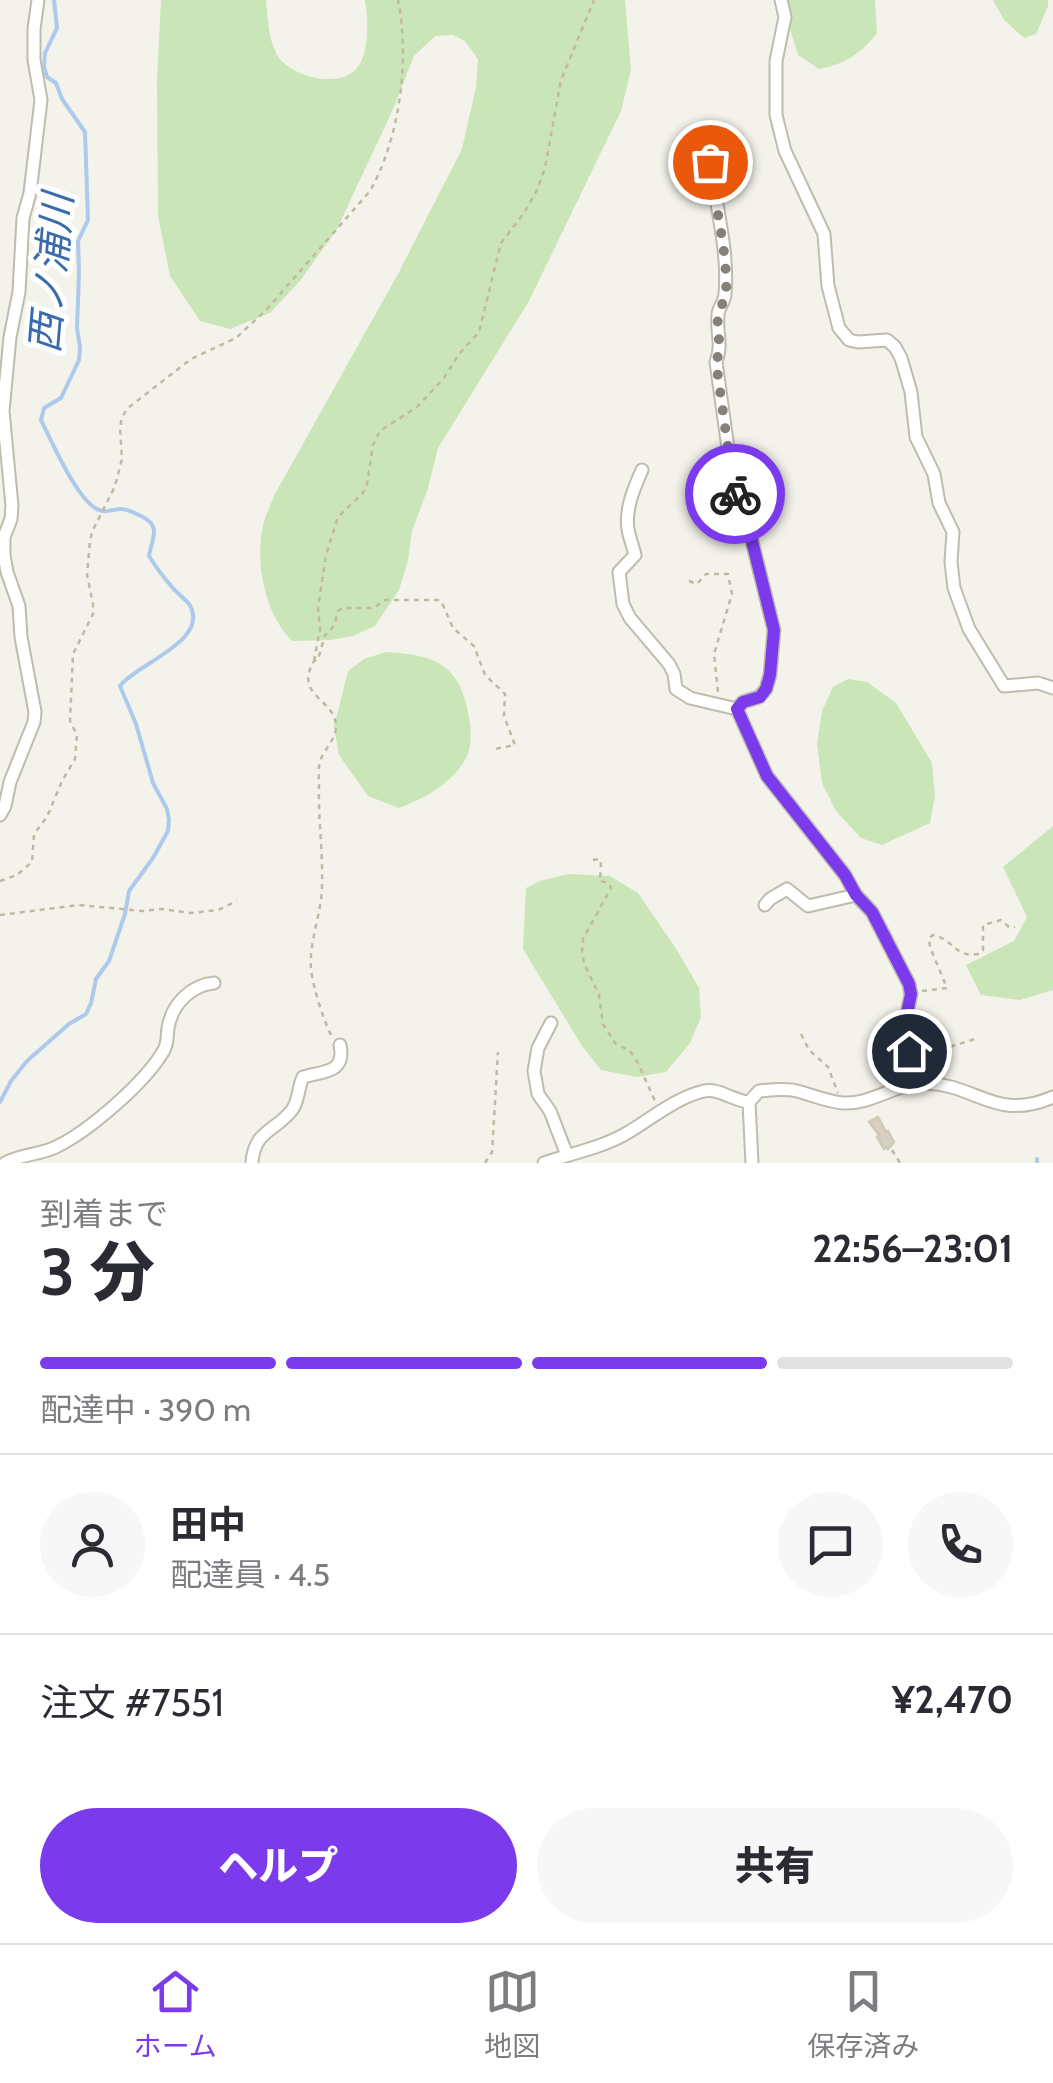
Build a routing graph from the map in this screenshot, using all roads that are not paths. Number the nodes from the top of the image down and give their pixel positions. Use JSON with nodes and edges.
{"nodes":[{"id":1,"x":38,"y":0,"type":"edge"},
{"id":2,"x":781,"y":0,"type":"edge"},
{"id":3,"x":710,"y":162,"type":"dead end"},
{"id":4,"x":642,"y":470,"type":"dead end"},
{"id":5,"x":1053,"y":688,"type":"edge"},
{"id":6,"x":737,"y":709,"type":"junction"},
{"id":7,"x":0,"y":815,"type":"edge"},
{"id":8,"x":856,"y":895,"type":"junction"},
{"id":9,"x":765,"y":905,"type":"dead end"},
{"id":10,"x":214,"y":983,"type":"dead end"},
{"id":11,"x":551,"y":1023,"type":"dead end"},
{"id":12,"x":340,"y":1045,"type":"road end"},
{"id":13,"x":912,"y":1083,"type":"junction"},
{"id":14,"x":1053,"y":1097,"type":"edge"},
{"id":15,"x":750,"y":1102,"type":"junction"},
{"id":16,"x":567,"y":1155,"type":"junction"},
{"id":17,"x":5,"y":1163,"type":"edge"},
{"id":18,"x":252,"y":1163,"type":"edge"},
{"id":19,"x":544,"y":1163,"type":"edge"},
{"id":20,"x":752,"y":1163,"type":"edge"}],
"edges":[{"from":1,"to":7,"type":"street"},
{"from":2,"to":5,"type":"street"},
{"from":3,"to":6,"type":"street"},
{"from":4,"to":6,"type":"street"},
{"from":6,"to":8,"type":"street"},
{"from":8,"to":9,"type":"street"},
{"from":8,"to":13,"type":"street"},
{"from":10,"to":17,"type":"street"},
{"from":11,"to":16,"type":"street"},
{"from":12,"to":18,"type":"street"},
{"from":13,"to":14,"type":"street"},
{"from":13,"to":15,"type":"street"},
{"from":15,"to":16,"type":"street"},
{"from":15,"to":20,"type":"street"},
{"from":16,"to":19,"type":"street"}]}
